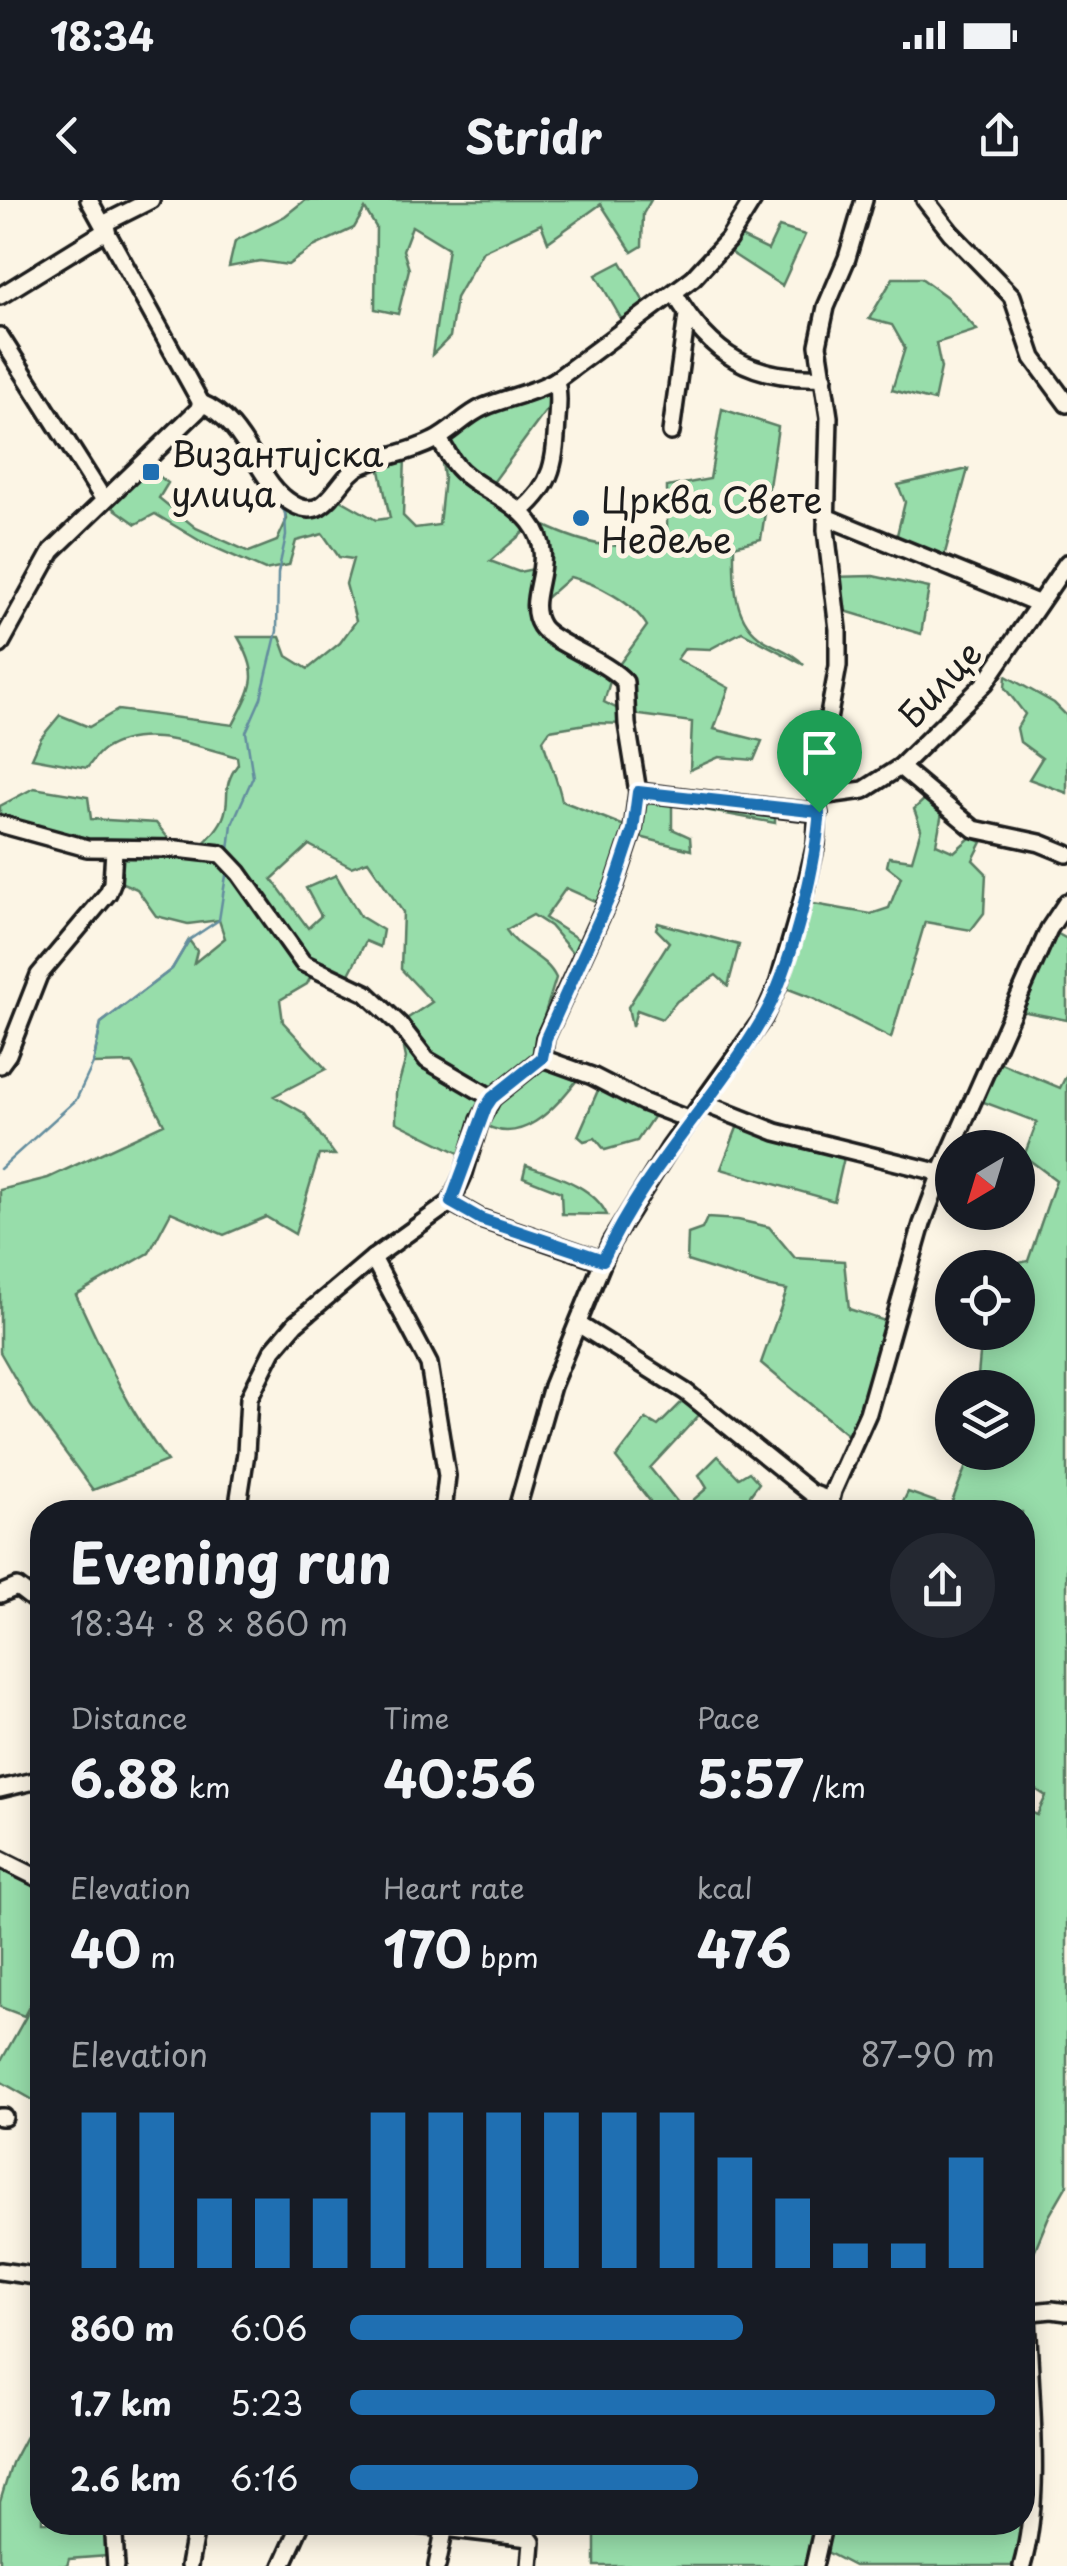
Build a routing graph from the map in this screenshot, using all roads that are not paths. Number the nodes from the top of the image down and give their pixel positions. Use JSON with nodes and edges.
{"nodes":[{"id":1,"x":89,"y":200,"type":"edge"},
{"id":2,"x":151,"y":200,"type":"edge"},
{"id":3,"x":754,"y":200,"type":"edge"},
{"id":4,"x":864,"y":200,"type":"edge"},
{"id":5,"x":925,"y":200,"type":"edge"},
{"id":6,"x":105,"y":227,"type":"junction"},
{"id":7,"x":675,"y":294,"type":"junction"},
{"id":8,"x":0,"y":296,"type":"edge"},
{"id":9,"x":687,"y":315,"type":"junction"},
{"id":10,"x":0,"y":336,"type":"edge"},
{"id":11,"x":824,"y":377,"type":"junction"},
{"id":12,"x":556,"y":380,"type":"junction"},
{"id":13,"x":201,"y":403,"type":"junction"},
{"id":14,"x":1067,"y":404,"type":"edge"},
{"id":15,"x":671,"y":432,"type":"dead end"},
{"id":16,"x":439,"y":438,"type":"junction"},
{"id":17,"x":104,"y":500,"type":"junction"},
{"id":18,"x":521,"y":512,"type":"junction"},
{"id":19,"x":826,"y":516,"type":"junction"},
{"id":20,"x":1067,"y":563,"type":"edge"},
{"id":21,"x":1059,"y":587,"type":"edge"},
{"id":22,"x":1037,"y":603,"type":"junction"},
{"id":23,"x":0,"y":645,"type":"edge"},
{"id":24,"x":900,"y":767,"type":"junction"},
{"id":25,"x":638,"y":792,"type":"junction"},
{"id":26,"x":819,"y":804,"type":"junction"},
{"id":27,"x":0,"y":824,"type":"edge"},
{"id":28,"x":114,"y":850,"type":"junction"},
{"id":29,"x":1067,"y":854,"type":"edge"},
{"id":30,"x":1067,"y":902,"type":"edge"},
{"id":31,"x":542,"y":1058,"type":"junction"},
{"id":32,"x":0,"y":1065,"type":"edge"},
{"id":33,"x":492,"y":1098,"type":"junction"},
{"id":34,"x":704,"y":1103,"type":"junction"},
{"id":35,"x":690,"y":1120,"type":"junction"},
{"id":36,"x":959,"y":1130,"type":"edge"},
{"id":37,"x":935,"y":1171,"type":"edge"},
{"id":38,"x":935,"y":1186,"type":"edge"},
{"id":39,"x":451,"y":1202,"type":"junction"},
{"id":40,"x":372,"y":1258,"type":"junction"},
{"id":41,"x":603,"y":1260,"type":"junction"},
{"id":42,"x":578,"y":1324,"type":"junction"},
{"id":43,"x":239,"y":1500,"type":"edge"},
{"id":44,"x":444,"y":1500,"type":"edge"},
{"id":45,"x":519,"y":1500,"type":"edge"},
{"id":46,"x":821,"y":1500,"type":"edge"},
{"id":47,"x":832,"y":1500,"type":"edge"},
{"id":48,"x":0,"y":1594,"type":"edge"},
{"id":49,"x":30,"y":1596,"type":"edge"},
{"id":50,"x":30,"y":1781,"type":"edge"},
{"id":51,"x":1,"y":1787,"type":"edge"},
{"id":52,"x":0,"y":1860,"type":"edge"},
{"id":53,"x":30,"y":1874,"type":"edge"},
{"id":54,"x":0,"y":2271,"type":"edge"},
{"id":55,"x":30,"y":2275,"type":"edge"},
{"id":56,"x":1067,"y":2312,"type":"edge"},
{"id":57,"x":1035,"y":2313,"type":"edge"},
{"id":58,"x":114,"y":2535,"type":"edge"},
{"id":59,"x":195,"y":2535,"type":"edge"},
{"id":60,"x":296,"y":2535,"type":"edge"},
{"id":61,"x":443,"y":2535,"type":"edge"},
{"id":62,"x":495,"y":2535,"type":"edge"},
{"id":63,"x":821,"y":2535,"type":"edge"},
{"id":64,"x":1028,"y":2535,"type":"edge"},
{"id":65,"x":116,"y":2566,"type":"edge"},
{"id":66,"x":189,"y":2566,"type":"edge"},
{"id":67,"x":282,"y":2566,"type":"edge"},
{"id":68,"x":437,"y":2566,"type":"edge"},
{"id":69,"x":530,"y":2566,"type":"edge"},
{"id":70,"x":814,"y":2566,"type":"edge"},
{"id":71,"x":1022,"y":2566,"type":"edge"}],
"edges":[{"from":1,"to":6,"type":"street"},
{"from":2,"to":6,"type":"street"},
{"from":3,"to":7,"type":"street"},
{"from":4,"to":11,"type":"street"},
{"from":5,"to":14,"type":"street"},
{"from":6,"to":8,"type":"street"},
{"from":6,"to":13,"type":"street"},
{"from":7,"to":9,"type":"street"},
{"from":7,"to":12,"type":"street"},
{"from":9,"to":11,"type":"street"},
{"from":9,"to":15,"type":"street"},
{"from":10,"to":17,"type":"street"},
{"from":11,"to":19,"type":"street"},
{"from":12,"to":16,"type":"street"},
{"from":12,"to":18,"type":"street"},
{"from":13,"to":16,"type":"street"},
{"from":13,"to":17,"type":"street"},
{"from":16,"to":18,"type":"street"},
{"from":17,"to":23,"type":"street"},
{"from":18,"to":25,"type":"street"},
{"from":19,"to":22,"type":"street"},
{"from":19,"to":26,"type":"street"},
{"from":20,"to":21,"type":"street","name":"Билце"},
{"from":21,"to":22,"type":"street","name":"Билце"},
{"from":22,"to":24,"type":"street","name":"Билце"},
{"from":24,"to":26,"type":"street","name":"Билце"},
{"from":24,"to":29,"type":"street"},
{"from":25,"to":26,"type":"street","name":"Билце"},
{"from":25,"to":31,"type":"street"},
{"from":26,"to":34,"type":"street"},
{"from":27,"to":28,"type":"street"},
{"from":28,"to":32,"type":"street"},
{"from":28,"to":33,"type":"street"},
{"from":30,"to":36,"type":"street"},
{"from":31,"to":33,"type":"street"},
{"from":31,"to":35,"type":"street"},
{"from":33,"to":39,"type":"street"},
{"from":34,"to":35,"type":"street"},
{"from":34,"to":37,"type":"street"},
{"from":35,"to":41,"type":"street"},
{"from":38,"to":47,"type":"street"},
{"from":39,"to":40,"type":"street"},
{"from":39,"to":41,"type":"street"},
{"from":40,"to":43,"type":"street"},
{"from":40,"to":44,"type":"street"},
{"from":41,"to":42,"type":"street"},
{"from":42,"to":45,"type":"street"},
{"from":42,"to":46,"type":"street"},
{"from":48,"to":49,"type":"street"},
{"from":50,"to":51,"type":"street"},
{"from":52,"to":53,"type":"street"},
{"from":54,"to":55,"type":"street"},
{"from":56,"to":57,"type":"street"},
{"from":58,"to":65,"type":"street"},
{"from":59,"to":66,"type":"street"},
{"from":60,"to":67,"type":"street"},
{"from":61,"to":68,"type":"street"},
{"from":62,"to":69,"type":"street"},
{"from":63,"to":70,"type":"street"},
{"from":64,"to":71,"type":"street"}]}
